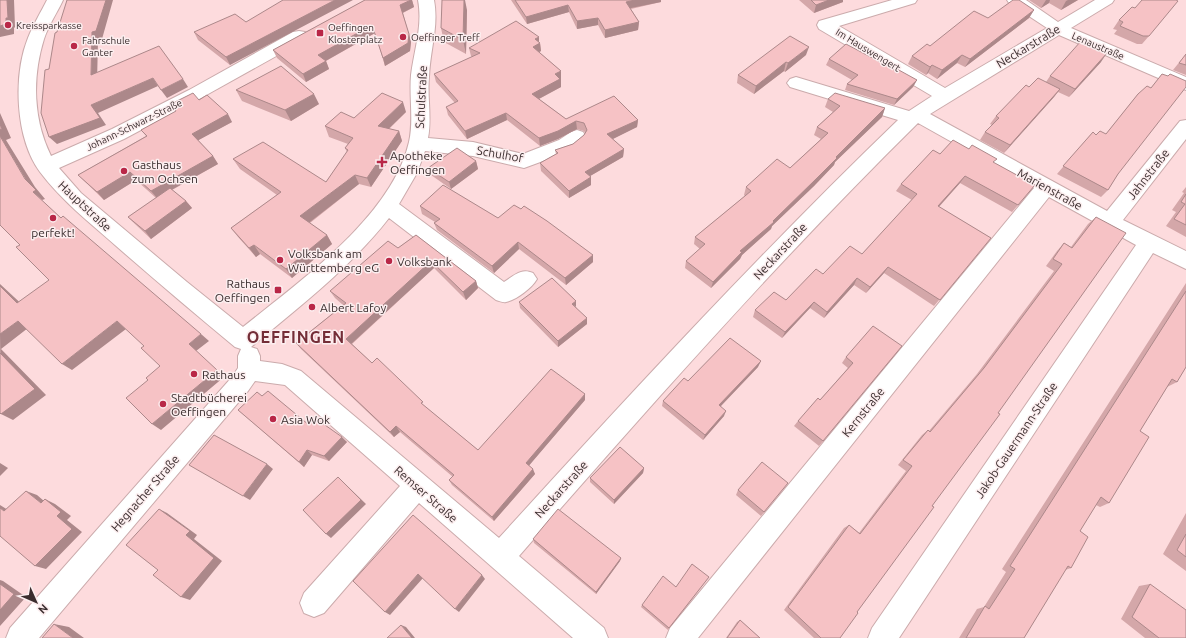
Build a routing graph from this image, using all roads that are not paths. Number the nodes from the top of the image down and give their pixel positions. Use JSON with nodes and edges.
{"nodes":[{"id":1,"x":55,"y":0,"type":"edge"},
{"id":2,"x":426,"y":0,"type":"edge"},
{"id":3,"x":910,"y":0,"type":"edge"},
{"id":4,"x":1015,"y":0,"type":"edge"},
{"id":5,"x":1106,"y":0,"type":"edge"},
{"id":6,"x":315,"y":28,"type":"edge"},
{"id":7,"x":1057,"y":28,"type":"junction"},
{"id":8,"x":796,"y":83,"type":"dead end"},
{"id":9,"x":1186,"y":84,"type":"edge"},
{"id":10,"x":945,"y":96,"type":"junction"},
{"id":11,"x":914,"y":116,"type":"junction"},
{"id":12,"x":1186,"y":126,"type":"edge"},
{"id":13,"x":577,"y":137,"type":"dead end"},
{"id":14,"x":418,"y":144,"type":"junction"},
{"id":15,"x":46,"y":166,"type":"junction"},
{"id":16,"x":1046,"y":186,"type":"junction"},
{"id":17,"x":387,"y":206,"type":"junction"},
{"id":18,"x":1110,"y":222,"type":"junction"},
{"id":19,"x":1149,"y":242,"type":"junction"},
{"id":20,"x":1186,"y":261,"type":"edge"},
{"id":21,"x":526,"y":279,"type":"dead end"},
{"id":22,"x":243,"y":340,"type":"junction"},
{"id":23,"x":249,"y":370,"type":"junction"},
{"id":24,"x":417,"y":486,"type":"junction"},
{"id":25,"x":500,"y":557,"type":"junction"},
{"id":26,"x":314,"y":603,"type":"dead end"},
{"id":27,"x":20,"y":638,"type":"edge"},
{"id":28,"x":594,"y":638,"type":"edge"},
{"id":29,"x":680,"y":638,"type":"edge"},
{"id":30,"x":882,"y":638,"type":"edge"}],
"edges":[{"from":1,"to":15,"type":"street","name":"Hauptstraße"},
{"from":2,"to":14,"type":"street","name":"Schulstraße"},
{"from":3,"to":10,"type":"street","name":"Im Hauswengert"},
{"from":4,"to":7,"type":"street","name":"Lenaustraße"},
{"from":5,"to":7,"type":"street","name":"Neckarstraße"},
{"from":6,"to":15,"type":"street","name":"Johann-Schwarz-Straße"},
{"from":7,"to":9,"type":"street","name":"Lenaustraße"},
{"from":7,"to":10,"type":"street","name":"Neckarstraße"},
{"from":8,"to":11,"type":"street","name":"Marienstraße"},
{"from":10,"to":11,"type":"street","name":"Neckarstraße"},
{"from":11,"to":16,"type":"street","name":"Marienstraße"},
{"from":11,"to":25,"type":"street","name":"Neckarstraße"},
{"from":12,"to":18,"type":"street","name":"Jahnstraße"},
{"from":13,"to":14,"type":"street","name":"Schulhof"},
{"from":14,"to":17,"type":"street","name":"Schulstraße"},
{"from":15,"to":22,"type":"street","name":"Hauptstraße"},
{"from":16,"to":18,"type":"street","name":"Marienstraße"},
{"from":16,"to":29,"type":"street","name":"Kernstraße"},
{"from":17,"to":21,"type":"street"},
{"from":17,"to":22,"type":"street","name":"Schulstraße"},
{"from":18,"to":19,"type":"street","name":"Marienstraße"},
{"from":19,"to":20,"type":"street","name":"Marienstraße"},
{"from":19,"to":30,"type":"street","name":"Jakob-Gauermann-Straße"},
{"from":22,"to":23,"type":"street"},
{"from":23,"to":24,"type":"street","name":"Remser Straße"},
{"from":23,"to":27,"type":"street","name":"Hegnacher Straße"},
{"from":24,"to":25,"type":"street","name":"Remser Straße"},
{"from":24,"to":26,"type":"street"},
{"from":25,"to":28,"type":"street","name":"Remser Straße"}]}
